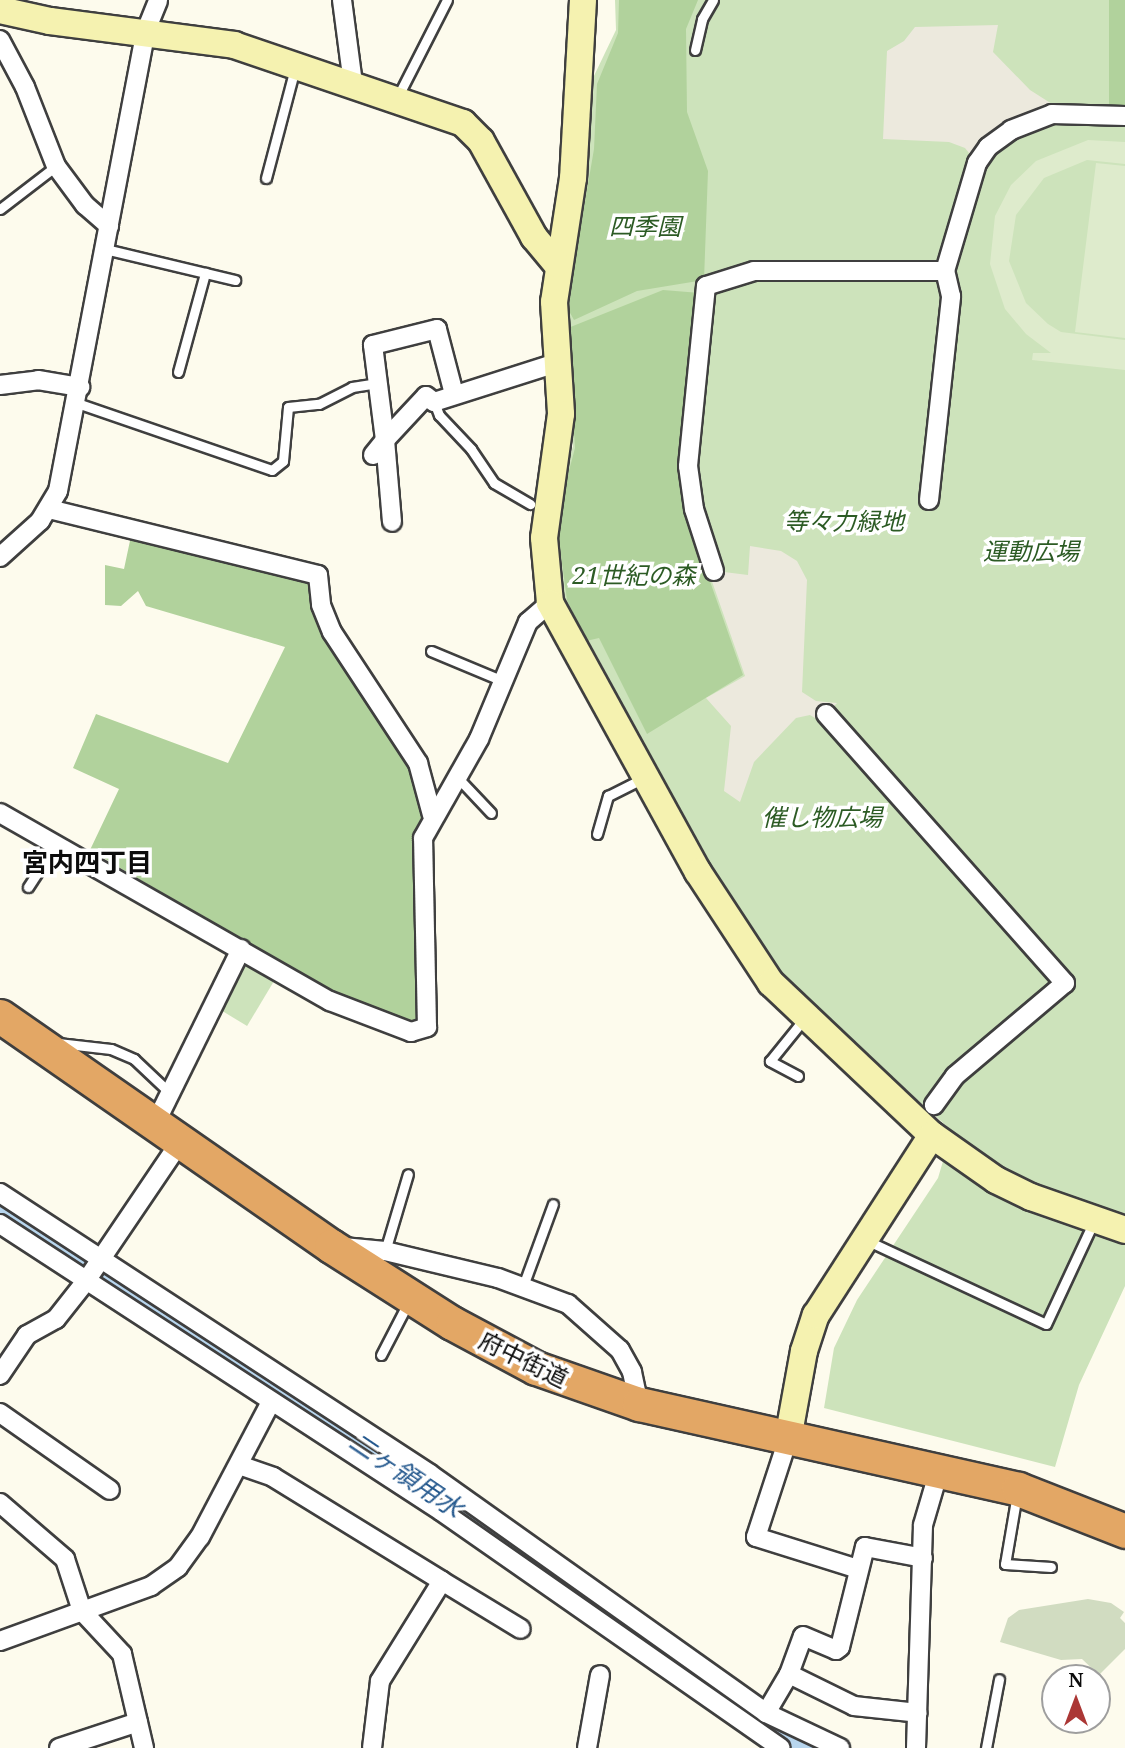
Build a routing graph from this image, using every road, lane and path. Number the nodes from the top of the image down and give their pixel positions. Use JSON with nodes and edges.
{"nodes":[{"id":1,"x":158,"y":0,"type":"edge"},
{"id":2,"x":342,"y":0,"type":"edge"},
{"id":3,"x":447,"y":0,"type":"edge"},
{"id":4,"x":583,"y":0,"type":"edge"},
{"id":5,"x":713,"y":0,"type":"edge"},
{"id":6,"x":0,"y":10,"type":"edge"},
{"id":7,"x":145,"y":33,"type":"junction"},
{"id":8,"x":0,"y":40,"type":"edge"},
{"id":9,"x":695,"y":50,"type":"dead end"},
{"id":10,"x":296,"y":64,"type":"junction"},
{"id":11,"x":353,"y":83,"type":"junction"},
{"id":12,"x":396,"y":99,"type":"junction"},
{"id":13,"x":1125,"y":116,"type":"edge"},
{"id":14,"x":56,"y":166,"type":"junction"},
{"id":15,"x":266,"y":178,"type":"dead end"},
{"id":16,"x":0,"y":209,"type":"edge"},
{"id":17,"x":109,"y":226,"type":"junction"},
{"id":18,"x":105,"y":249,"type":"junction"},
{"id":19,"x":557,"y":264,"type":"junction"},
{"id":20,"x":945,"y":271,"type":"junction"},
{"id":21,"x":205,"y":273,"type":"junction"},
{"id":22,"x":235,"y":280,"type":"dead end"},
{"id":23,"x":556,"y":363,"type":"junction"},
{"id":24,"x":178,"y":372,"type":"dead end"},
{"id":25,"x":380,"y":383,"type":"junction"},
{"id":26,"x":0,"y":385,"type":"edge"},
{"id":27,"x":454,"y":394,"type":"junction"},
{"id":28,"x":79,"y":395,"type":"junction"},
{"id":29,"x":434,"y":402,"type":"junction"},
{"id":30,"x":385,"y":440,"type":"junction"},
{"id":31,"x":373,"y":455,"type":"dead end"},
{"id":32,"x":929,"y":500,"type":"dead end"},
{"id":33,"x":530,"y":504,"type":"dead end"},
{"id":34,"x":50,"y":509,"type":"junction"},
{"id":35,"x":392,"y":522,"type":"dead end"},
{"id":36,"x":0,"y":557,"type":"edge"},
{"id":37,"x":714,"y":571,"type":"dead end"},
{"id":38,"x":550,"y":603,"type":"junction"},
{"id":39,"x":431,"y":651,"type":"dead end"},
{"id":40,"x":503,"y":681,"type":"junction"},
{"id":41,"x":826,"y":714,"type":"dead end"},
{"id":42,"x":646,"y":777,"type":"junction"},
{"id":43,"x":457,"y":778,"type":"junction"},
{"id":44,"x":0,"y":813,"type":"edge"},
{"id":45,"x":491,"y":813,"type":"dead end"},
{"id":46,"x":432,"y":815,"type":"junction"},
{"id":47,"x":597,"y":834,"type":"dead end"},
{"id":48,"x":57,"y":842,"type":"junction"},
{"id":49,"x":28,"y":887,"type":"dead end"},
{"id":50,"x":241,"y":949,"type":"junction"},
{"id":51,"x":0,"y":1016,"type":"edge"},
{"id":52,"x":805,"y":1017,"type":"junction"},
{"id":53,"x":0,"y":1037,"type":"edge"},
{"id":54,"x":36,"y":1041,"type":"junction"},
{"id":55,"x":798,"y":1076,"type":"dead end"},
{"id":56,"x":172,"y":1095,"type":"junction"},
{"id":57,"x":934,"y":1105,"type":"dead end"},
{"id":58,"x":167,"y":1133,"type":"junction"},
{"id":59,"x":932,"y":1135,"type":"junction"},
{"id":60,"x":408,"y":1174,"type":"dead end"},
{"id":61,"x":0,"y":1193,"type":"edge"},
{"id":62,"x":553,"y":1204,"type":"dead end"},
{"id":63,"x":1095,"y":1220,"type":"junction"},
{"id":64,"x":0,"y":1224,"type":"edge"},
{"id":65,"x":1125,"y":1230,"type":"edge"},
{"id":66,"x":863,"y":1240,"type":"junction"},
{"id":67,"x":331,"y":1247,"type":"junction"},
{"id":68,"x":385,"y":1251,"type":"junction"},
{"id":69,"x":93,"y":1270,"type":"junction"},
{"id":70,"x":523,"y":1286,"type":"junction"},
{"id":71,"x":410,"y":1298,"type":"junction"},
{"id":72,"x":381,"y":1355,"type":"dead end"},
{"id":73,"x":0,"y":1375,"type":"edge"},
{"id":74,"x":271,"y":1402,"type":"junction"},
{"id":75,"x":639,"y":1404,"type":"junction"},
{"id":76,"x":0,"y":1413,"type":"edge"},
{"id":77,"x":788,"y":1439,"type":"junction"},
{"id":78,"x":239,"y":1465,"type":"junction"},
{"id":79,"x":938,"y":1474,"type":"junction"},
{"id":80,"x":1018,"y":1489,"type":"junction"},
{"id":81,"x":110,"y":1490,"type":"dead end"},
{"id":82,"x":0,"y":1503,"type":"edge"},
{"id":83,"x":1125,"y":1531,"type":"edge"},
{"id":84,"x":923,"y":1558,"type":"junction"},
{"id":85,"x":1051,"y":1567,"type":"dead end"},
{"id":86,"x":858,"y":1569,"type":"junction"},
{"id":87,"x":442,"y":1581,"type":"junction"},
{"id":88,"x":82,"y":1611,"type":"junction"},
{"id":89,"x":521,"y":1629,"type":"dead end"},
{"id":90,"x":0,"y":1641,"type":"edge"},
{"id":91,"x":789,"y":1674,"type":"junction"},
{"id":92,"x":600,"y":1675,"type":"dead end"},
{"id":93,"x":999,"y":1679,"type":"dead end"},
{"id":94,"x":766,"y":1713,"type":"junction"},
{"id":95,"x":918,"y":1713,"type":"junction"},
{"id":96,"x":138,"y":1722,"type":"junction"},
{"id":97,"x":59,"y":1748,"type":"edge"},
{"id":98,"x":144,"y":1748,"type":"edge"},
{"id":99,"x":372,"y":1748,"type":"edge"},
{"id":100,"x":587,"y":1748,"type":"edge"},
{"id":101,"x":781,"y":1748,"type":"edge"},
{"id":102,"x":840,"y":1748,"type":"edge"},
{"id":103,"x":916,"y":1748,"type":"edge"},
{"id":104,"x":985,"y":1748,"type":"edge"}],
"edges":[{"from":1,"to":7,"type":"street"},
{"from":2,"to":11,"type":"street"},
{"from":3,"to":12,"type":"lane"},
{"from":4,"to":19,"type":"street"},
{"from":5,"to":9,"type":"lane"},
{"from":6,"to":7,"type":"street"},
{"from":7,"to":10,"type":"street"},
{"from":7,"to":17,"type":"street"},
{"from":8,"to":14,"type":"street"},
{"from":10,"to":11,"type":"street"},
{"from":10,"to":15,"type":"lane"},
{"from":11,"to":12,"type":"street"},
{"from":12,"to":19,"type":"street"},
{"from":13,"to":20,"type":"street"},
{"from":14,"to":16,"type":"lane"},
{"from":14,"to":17,"type":"street"},
{"from":17,"to":18,"type":"street"},
{"from":18,"to":21,"type":"lane"},
{"from":18,"to":28,"type":"street"},
{"from":19,"to":23,"type":"street"},
{"from":20,"to":32,"type":"street"},
{"from":20,"to":37,"type":"street"},
{"from":21,"to":22,"type":"lane"},
{"from":21,"to":24,"type":"lane"},
{"from":23,"to":27,"type":"street"},
{"from":23,"to":38,"type":"street"},
{"from":25,"to":27,"type":"street"},
{"from":25,"to":28,"type":"lane"},
{"from":25,"to":30,"type":"street"},
{"from":26,"to":28,"type":"street"},
{"from":27,"to":29,"type":"street"},
{"from":28,"to":34,"type":"street"},
{"from":29,"to":30,"type":"street"},
{"from":29,"to":33,"type":"lane"},
{"from":30,"to":31,"type":"street"},
{"from":30,"to":35,"type":"street"},
{"from":34,"to":36,"type":"street"},
{"from":34,"to":46,"type":"street"},
{"from":38,"to":40,"type":"street"},
{"from":38,"to":42,"type":"street"},
{"from":39,"to":40,"type":"lane"},
{"from":40,"to":43,"type":"street"},
{"from":41,"to":57,"type":"street"},
{"from":42,"to":47,"type":"lane"},
{"from":42,"to":52,"type":"street"},
{"from":43,"to":45,"type":"lane"},
{"from":43,"to":46,"type":"street"},
{"from":44,"to":48,"type":"street"},
{"from":46,"to":50,"type":"street"},
{"from":48,"to":49,"type":"lane"},
{"from":48,"to":50,"type":"street"},
{"from":50,"to":56,"type":"street"},
{"from":51,"to":54,"type":"highway","name":"府中街道"},
{"from":52,"to":55,"type":"lane"},
{"from":52,"to":59,"type":"street"},
{"from":53,"to":54,"type":"street"},
{"from":54,"to":56,"type":"lane"},
{"from":54,"to":58,"type":"highway","name":"府中街道"},
{"from":56,"to":58,"type":"street"},
{"from":58,"to":67,"type":"highway","name":"府中街道"},
{"from":58,"to":69,"type":"street"},
{"from":59,"to":63,"type":"street"},
{"from":59,"to":66,"type":"street"},
{"from":60,"to":68,"type":"lane"},
{"from":61,"to":69,"type":"street"},
{"from":62,"to":70,"type":"lane"},
{"from":63,"to":65,"type":"street"},
{"from":63,"to":66,"type":"lane"},
{"from":64,"to":69,"type":"street"},
{"from":66,"to":77,"type":"street"},
{"from":67,"to":68,"type":"street"},
{"from":67,"to":71,"type":"highway","name":"府中街道"},
{"from":68,"to":70,"type":"street"},
{"from":69,"to":73,"type":"street"},
{"from":69,"to":74,"type":"street"},
{"from":69,"to":94,"type":"street"},
{"from":70,"to":75,"type":"street"},
{"from":71,"to":72,"type":"lane"},
{"from":71,"to":75,"type":"highway","name":"府中街道"},
{"from":74,"to":78,"type":"street"},
{"from":74,"to":101,"type":"street"},
{"from":75,"to":77,"type":"highway","name":"府中街道"},
{"from":76,"to":81,"type":"street"},
{"from":77,"to":79,"type":"highway","name":"府中街道"},
{"from":77,"to":86,"type":"street"},
{"from":78,"to":87,"type":"street"},
{"from":78,"to":88,"type":"street"},
{"from":79,"to":80,"type":"highway","name":"府中街道"},
{"from":79,"to":84,"type":"street"},
{"from":80,"to":83,"type":"highway","name":"府中街道"},
{"from":80,"to":85,"type":"lane"},
{"from":82,"to":88,"type":"street"},
{"from":84,"to":86,"type":"street"},
{"from":84,"to":95,"type":"street"},
{"from":86,"to":91,"type":"street"},
{"from":87,"to":89,"type":"street"},
{"from":87,"to":99,"type":"street"},
{"from":88,"to":90,"type":"street"},
{"from":88,"to":96,"type":"street"},
{"from":91,"to":94,"type":"street"},
{"from":91,"to":95,"type":"street"},
{"from":92,"to":100,"type":"street"},
{"from":93,"to":104,"type":"lane"},
{"from":94,"to":102,"type":"street"},
{"from":95,"to":103,"type":"street"},
{"from":96,"to":97,"type":"street"},
{"from":96,"to":98,"type":"street"}]}
